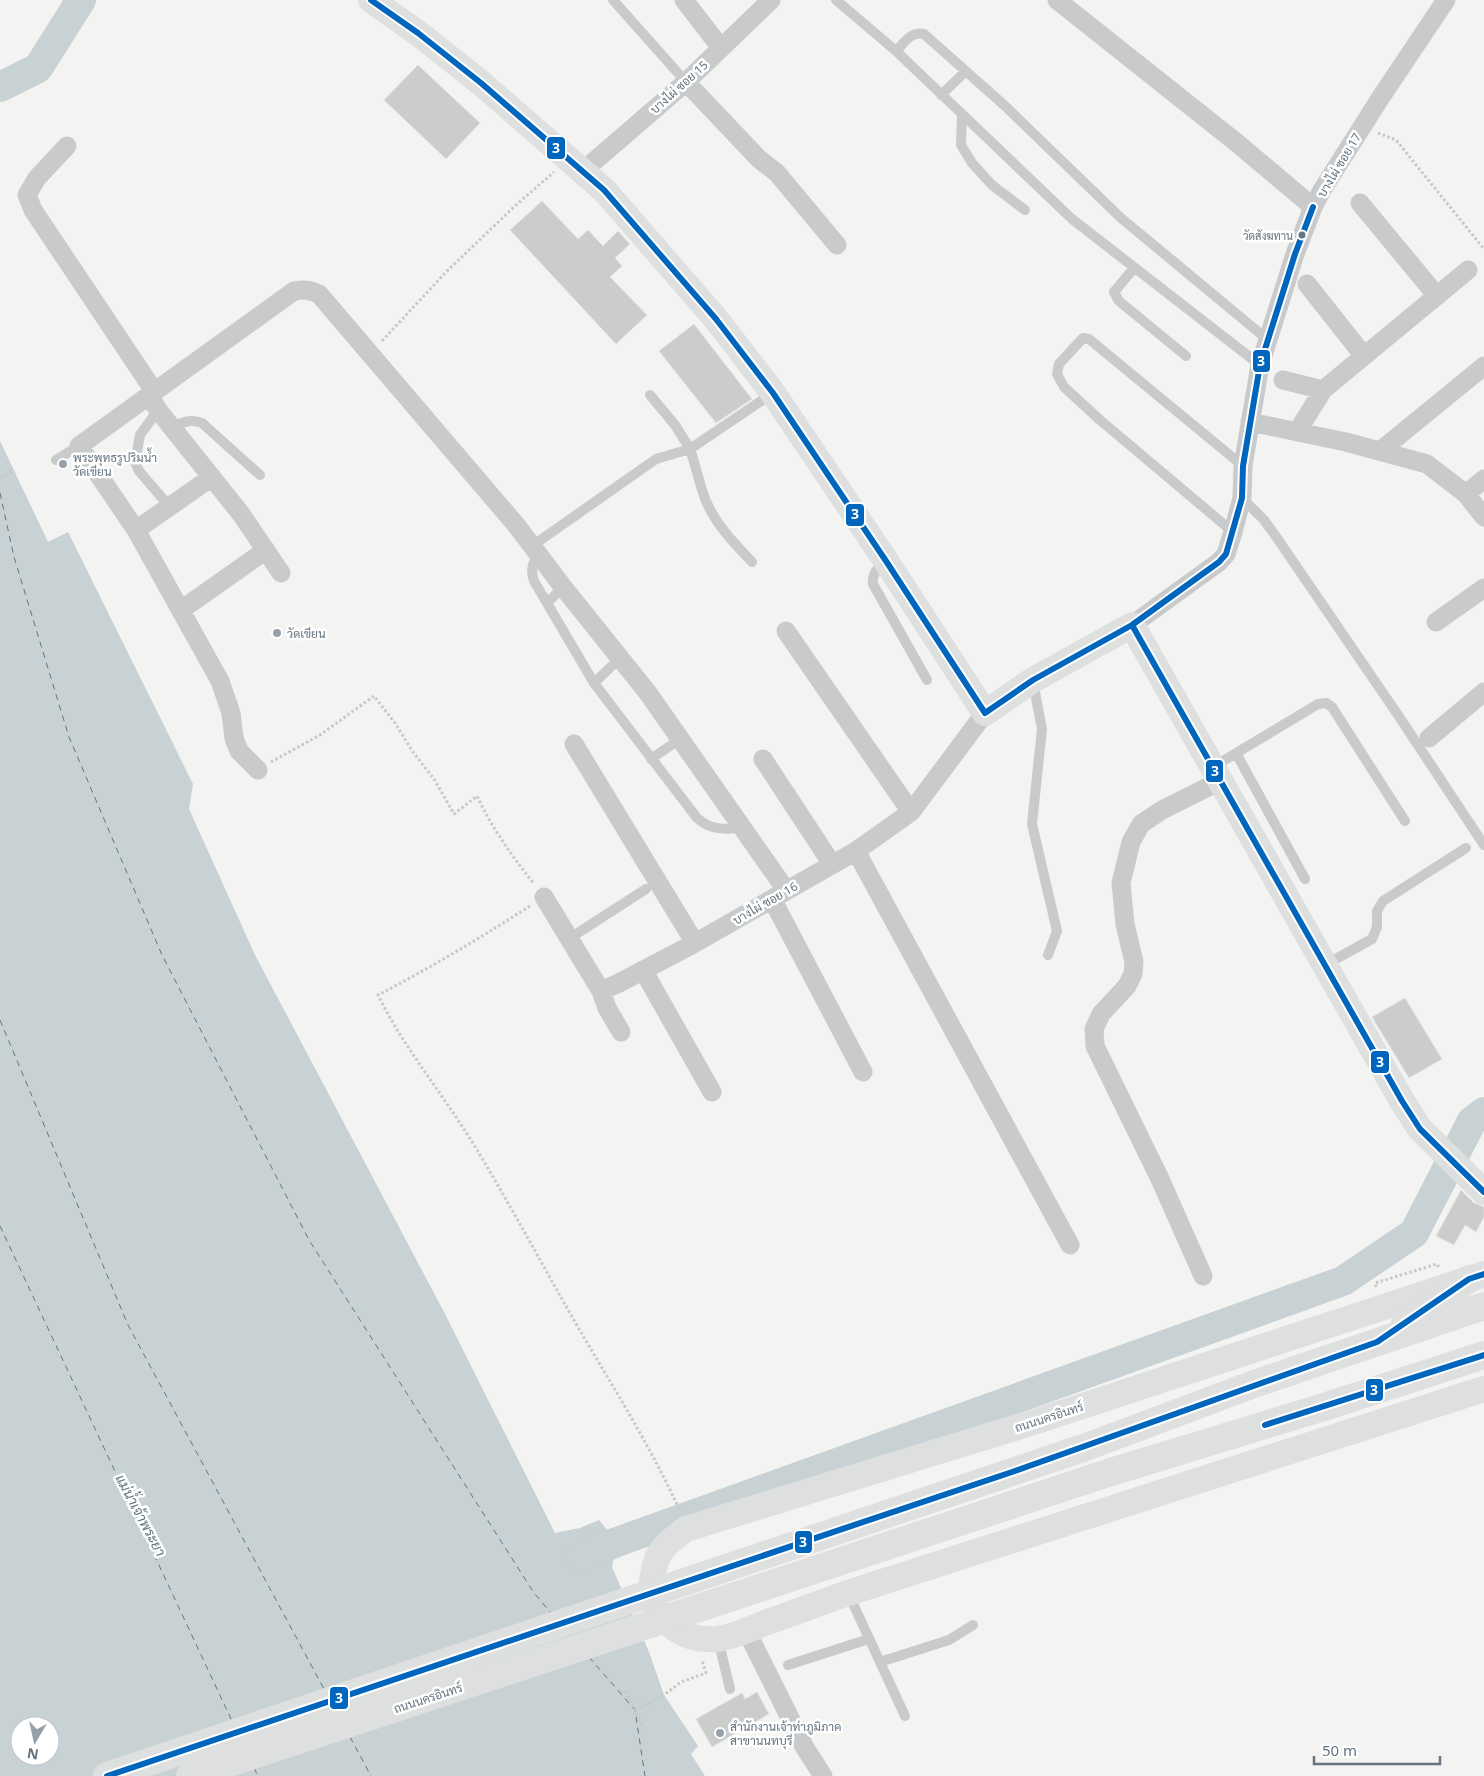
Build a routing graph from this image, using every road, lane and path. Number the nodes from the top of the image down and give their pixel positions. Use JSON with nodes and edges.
{"nodes":[{"id":1,"x":371,"y":0,"type":"edge"},
{"id":2,"x":613,"y":0,"type":"edge"},
{"id":3,"x":684,"y":0,"type":"edge"},
{"id":4,"x":771,"y":0,"type":"edge"},
{"id":5,"x":836,"y":0,"type":"edge"},
{"id":6,"x":1057,"y":0,"type":"edge"},
{"id":7,"x":1446,"y":0,"type":"edge"},
{"id":8,"x":721,"y":48,"type":"junction"},
{"id":9,"x":896,"y":51,"type":"junction"},
{"id":10,"x":965,"y":72,"type":"junction"},
{"id":11,"x":686,"y":82,"type":"junction"},
{"id":12,"x":941,"y":94,"type":"junction"},
{"id":13,"x":962,"y":114,"type":"junction"},
{"id":14,"x":1362,"y":126,"type":"junction"},
{"id":15,"x":67,"y":146,"type":"dead end"},
{"id":16,"x":576,"y":164,"type":"junction"},
{"id":17,"x":1360,"y":203,"type":"dead end"},
{"id":18,"x":1313,"y":207,"type":"junction"},
{"id":19,"x":1025,"y":210,"type":"dead end"},
{"id":20,"x":837,"y":245,"type":"dead end"},
{"id":21,"x":1484,"y":249,"type":"edge"},
{"id":22,"x":1134,"y":268,"type":"junction"},
{"id":23,"x":1468,"y":270,"type":"dead end"},
{"id":24,"x":1307,"y":284,"type":"dead end"},
{"id":25,"x":1437,"y":296,"type":"junction"},
{"id":26,"x":1268,"y":340,"type":"junction"},
{"id":27,"x":370,"y":354,"type":"junction"},
{"id":28,"x":1186,"y":356,"type":"dead end"},
{"id":29,"x":1364,"y":356,"type":"junction"},
{"id":30,"x":1260,"y":365,"type":"junction"},
{"id":31,"x":1484,"y":366,"type":"edge"},
{"id":32,"x":1284,"y":380,"type":"dead end"},
{"id":33,"x":1323,"y":390,"type":"junction"},
{"id":34,"x":773,"y":393,"type":"junction"},
{"id":35,"x":650,"y":395,"type":"dead end"},
{"id":36,"x":153,"y":399,"type":"junction"},
{"id":37,"x":1250,"y":422,"type":"junction"},
{"id":38,"x":171,"y":427,"type":"junction"},
{"id":39,"x":1297,"y":432,"type":"junction"},
{"id":40,"x":79,"y":446,"type":"junction"},
{"id":41,"x":690,"y":449,"type":"junction"},
{"id":42,"x":1380,"y":451,"type":"junction"},
{"id":43,"x":56,"y":460,"type":"dead end"},
{"id":44,"x":1243,"y":466,"type":"junction"},
{"id":45,"x":14,"y":471,"type":"dead end"},
{"id":46,"x":260,"y":475,"type":"dead end"},
{"id":47,"x":0,"y":477,"type":"edge"},
{"id":48,"x":212,"y":477,"type":"junction"},
{"id":49,"x":1484,"y":479,"type":"edge"},
{"id":50,"x":1466,"y":494,"type":"junction"},
{"id":51,"x":1242,"y":498,"type":"junction"},
{"id":52,"x":169,"y":506,"type":"junction"},
{"id":53,"x":1484,"y":517,"type":"edge"},
{"id":54,"x":136,"y":530,"type":"junction"},
{"id":55,"x":1233,"y":532,"type":"junction"},
{"id":56,"x":535,"y":549,"type":"junction"},
{"id":57,"x":266,"y":550,"type":"junction"},
{"id":58,"x":886,"y":560,"type":"junction"},
{"id":59,"x":752,"y":562,"type":"dead end"},
{"id":60,"x":281,"y":573,"type":"dead end"},
{"id":61,"x":562,"y":587,"type":"junction"},
{"id":62,"x":1484,"y":588,"type":"edge"},
{"id":63,"x":547,"y":603,"type":"junction"},
{"id":64,"x":181,"y":610,"type":"junction"},
{"id":65,"x":1436,"y":622,"type":"dead end"},
{"id":66,"x":1132,"y":625,"type":"junction"},
{"id":67,"x":786,"y":631,"type":"dead end"},
{"id":68,"x":620,"y":658,"type":"junction"},
{"id":69,"x":927,"y":680,"type":"dead end"},
{"id":70,"x":1033,"y":680,"type":"junction"},
{"id":71,"x":594,"y":683,"type":"junction"},
{"id":72,"x":1484,"y":692,"type":"edge"},
{"id":73,"x":985,"y":713,"type":"junction"},
{"id":74,"x":1429,"y":738,"type":"dead end"},
{"id":75,"x":680,"y":739,"type":"junction"},
{"id":76,"x":574,"y":744,"type":"dead end"},
{"id":77,"x":1236,"y":753,"type":"junction"},
{"id":78,"x":651,"y":759,"type":"junction"},
{"id":79,"x":763,"y":759,"type":"dead end"},
{"id":80,"x":263,"y":766,"type":"joint"},
{"id":81,"x":1216,"y":774,"type":"junction"},
{"id":82,"x":911,"y":812,"type":"junction"},
{"id":83,"x":1405,"y":821,"type":"dead end"},
{"id":84,"x":742,"y":828,"type":"junction"},
{"id":85,"x":1484,"y":845,"type":"edge"},
{"id":86,"x":1466,"y":848,"type":"dead end"},
{"id":87,"x":856,"y":851,"type":"junction"},
{"id":88,"x":832,"y":864,"type":"junction"},
{"id":89,"x":1305,"y":879,"type":"dead end"},
{"id":90,"x":646,"y":889,"type":"dead end"},
{"id":91,"x":779,"y":895,"type":"junction"},
{"id":92,"x":544,"y":897,"type":"junction"},
{"id":93,"x":570,"y":938,"type":"junction"},
{"id":94,"x":695,"y":943,"type":"junction"},
{"id":95,"x":1048,"y":955,"type":"dead end"},
{"id":96,"x":1324,"y":965,"type":"junction"},
{"id":97,"x":642,"y":970,"type":"junction"},
{"id":98,"x":601,"y":991,"type":"junction"},
{"id":99,"x":621,"y":1032,"type":"dead end"},
{"id":100,"x":863,"y":1072,"type":"dead end"},
{"id":101,"x":712,"y":1092,"type":"dead end"},
{"id":102,"x":1484,"y":1192,"type":"edge"},
{"id":103,"x":1070,"y":1245,"type":"dead end"},
{"id":104,"x":1437,"y":1264,"type":"dead end"},
{"id":105,"x":1203,"y":1276,"type":"dead end"},
{"id":106,"x":1477,"y":1276,"type":"edge"},
{"id":107,"x":1375,"y":1284,"type":"dead end"},
{"id":108,"x":1484,"y":1306,"type":"edge"},
{"id":109,"x":1377,"y":1342,"type":"junction"},
{"id":110,"x":1484,"y":1355,"type":"edge"},
{"id":111,"x":1484,"y":1389,"type":"edge"},
{"id":112,"x":672,"y":1493,"type":"dead end"},
{"id":113,"x":848,"y":1593,"type":"junction"},
{"id":114,"x":972,"y":1625,"type":"dead end"},
{"id":115,"x":746,"y":1630,"type":"junction"},
{"id":116,"x":706,"y":1638,"type":"junction"},
{"id":117,"x":869,"y":1639,"type":"junction"},
{"id":118,"x":880,"y":1662,"type":"junction"},
{"id":119,"x":788,"y":1665,"type":"dead end"},
{"id":120,"x":730,"y":1689,"type":"dead end"},
{"id":121,"x":626,"y":1690,"type":"dead end"},
{"id":122,"x":635,"y":1710,"type":"junction"},
{"id":123,"x":905,"y":1716,"type":"dead end"},
{"id":124,"x":644,"y":1730,"type":"dead end"},
{"id":125,"x":107,"y":1776,"type":"edge"},
{"id":126,"x":190,"y":1776,"type":"edge"},
{"id":127,"x":823,"y":1776,"type":"edge"}],
"edges":[{"from":1,"to":16,"type":"street"},
{"from":2,"to":11,"type":"lane"},
{"from":3,"to":8,"type":"street"},
{"from":4,"to":8,"type":"street","name":"บางไผ่ ซอย 15"},
{"from":5,"to":9,"type":"lane"},
{"from":6,"to":18,"type":"street"},
{"from":7,"to":14,"type":"street","name":"บางไผ่ ซอย 17"},
{"from":8,"to":11,"type":"street","name":"บางไผ่ ซอย 15"},
{"from":9,"to":10,"type":"lane"},
{"from":9,"to":12,"type":"lane"},
{"from":10,"to":12,"type":"lane"},
{"from":10,"to":26,"type":"lane"},
{"from":11,"to":16,"type":"street","name":"บางไผ่ ซอย 15"},
{"from":11,"to":20,"type":"street"},
{"from":12,"to":13,"type":"lane"},
{"from":13,"to":19,"type":"lane"},
{"from":13,"to":22,"type":"lane"},
{"from":14,"to":18,"type":"street","name":"บางไผ่ ซอย 17"},
{"from":14,"to":21,"type":"path"},
{"from":15,"to":36,"type":"street"},
{"from":16,"to":27,"type":"path"},
{"from":16,"to":34,"type":"street"},
{"from":17,"to":25,"type":"street"},
{"from":18,"to":26,"type":"street","name":"บางไผ่ ซอย 17"},
{"from":22,"to":28,"type":"lane"},
{"from":22,"to":30,"type":"lane"},
{"from":23,"to":25,"type":"street"},
{"from":24,"to":29,"type":"street"},
{"from":25,"to":29,"type":"street"},
{"from":26,"to":30,"type":"street","name":"บางไผ่ ซอย 17"},
{"from":27,"to":36,"type":"street"},
{"from":27,"to":56,"type":"street"},
{"from":29,"to":33,"type":"street"},
{"from":30,"to":37,"type":"street","name":"บางไผ่ ซอย 17"},
{"from":31,"to":42,"type":"street"},
{"from":32,"to":33,"type":"street"},
{"from":33,"to":39,"type":"street"},
{"from":34,"to":41,"type":"lane"},
{"from":34,"to":58,"type":"street"},
{"from":35,"to":41,"type":"lane"},
{"from":36,"to":38,"type":"street"},
{"from":36,"to":40,"type":"street"},
{"from":36,"to":52,"type":"lane"},
{"from":37,"to":39,"type":"street"},
{"from":37,"to":44,"type":"street","name":"บางไผ่ ซอย 17"},
{"from":38,"to":46,"type":"lane"},
{"from":38,"to":48,"type":"street"},
{"from":39,"to":42,"type":"street"},
{"from":40,"to":43,"type":"lane"},
{"from":40,"to":54,"type":"street"},
{"from":41,"to":56,"type":"lane"},
{"from":41,"to":59,"type":"lane"},
{"from":42,"to":50,"type":"street"},
{"from":44,"to":51,"type":"street","name":"บางไผ่ ซอย 17"},
{"from":44,"to":55,"type":"lane"},
{"from":45,"to":47,"type":"path"},
{"from":48,"to":52,"type":"street"},
{"from":48,"to":57,"type":"street"},
{"from":49,"to":50,"type":"street"},
{"from":50,"to":53,"type":"street"},
{"from":51,"to":55,"type":"street","name":"บางไผ่ ซอย 17"},
{"from":51,"to":85,"type":"lane"},
{"from":52,"to":54,"type":"street"},
{"from":54,"to":64,"type":"street"},
{"from":55,"to":66,"type":"street","name":"บางไผ่ ซอย 17"},
{"from":56,"to":61,"type":"street"},
{"from":56,"to":63,"type":"lane"},
{"from":57,"to":60,"type":"street"},
{"from":57,"to":64,"type":"street"},
{"from":58,"to":69,"type":"lane"},
{"from":58,"to":73,"type":"street"},
{"from":61,"to":63,"type":"lane"},
{"from":61,"to":68,"type":"street"},
{"from":62,"to":65,"type":"street"},
{"from":63,"to":71,"type":"lane"},
{"from":64,"to":80,"type":"street"},
{"from":66,"to":70,"type":"street"},
{"from":66,"to":81,"type":"street"},
{"from":67,"to":82,"type":"street"},
{"from":68,"to":71,"type":"lane"},
{"from":68,"to":75,"type":"street"},
{"from":70,"to":73,"type":"street"},
{"from":70,"to":95,"type":"lane"},
{"from":71,"to":78,"type":"lane"},
{"from":72,"to":74,"type":"street"},
{"from":73,"to":82,"type":"street","name":"บางไผ่ ซอย 16"},
{"from":75,"to":78,"type":"lane"},
{"from":75,"to":84,"type":"street"},
{"from":76,"to":94,"type":"street"},
{"from":77,"to":81,"type":"lane"},
{"from":77,"to":83,"type":"lane"},
{"from":77,"to":89,"type":"lane"},
{"from":78,"to":84,"type":"lane"},
{"from":79,"to":88,"type":"street"},
{"from":80,"to":92,"type":"path"},
{"from":81,"to":96,"type":"street"},
{"from":81,"to":105,"type":"street"},
{"from":82,"to":87,"type":"street","name":"บางไผ่ ซอย 16"},
{"from":84,"to":91,"type":"street"},
{"from":86,"to":96,"type":"lane"},
{"from":87,"to":88,"type":"street","name":"บางไผ่ ซอย 16"},
{"from":87,"to":103,"type":"street"},
{"from":88,"to":91,"type":"street","name":"บางไผ่ ซอย 16"},
{"from":90,"to":93,"type":"lane"},
{"from":91,"to":94,"type":"street","name":"บางไผ่ ซอย 16"},
{"from":91,"to":100,"type":"street"},
{"from":92,"to":93,"type":"street"},
{"from":92,"to":112,"type":"path"},
{"from":93,"to":98,"type":"street"},
{"from":94,"to":97,"type":"street","name":"บางไผ่ ซอย 16"},
{"from":96,"to":102,"type":"street"},
{"from":97,"to":98,"type":"street","name":"บางไผ่ ซอย 16"},
{"from":97,"to":101,"type":"street"},
{"from":98,"to":99,"type":"street"},
{"from":104,"to":107,"type":"path"},
{"from":106,"to":109,"type":"main road"},
{"from":106,"to":116,"type":"street","name":"ถนนนครอินทร์"},
{"from":108,"to":109,"type":"main road"},
{"from":109,"to":125,"type":"main road"},
{"from":110,"to":126,"type":"main road","name":"ถนนนครอินทร์"},
{"from":111,"to":113,"type":"street"},
{"from":113,"to":115,"type":"street"},
{"from":113,"to":117,"type":"lane"},
{"from":114,"to":118,"type":"lane"},
{"from":115,"to":116,"type":"street"},
{"from":115,"to":127,"type":"street"},
{"from":116,"to":120,"type":"lane"},
{"from":116,"to":122,"type":"path"},
{"from":117,"to":118,"type":"lane"},
{"from":117,"to":119,"type":"lane"},
{"from":118,"to":123,"type":"lane"},
{"from":121,"to":122,"type":"path"},
{"from":122,"to":124,"type":"path"}]}
